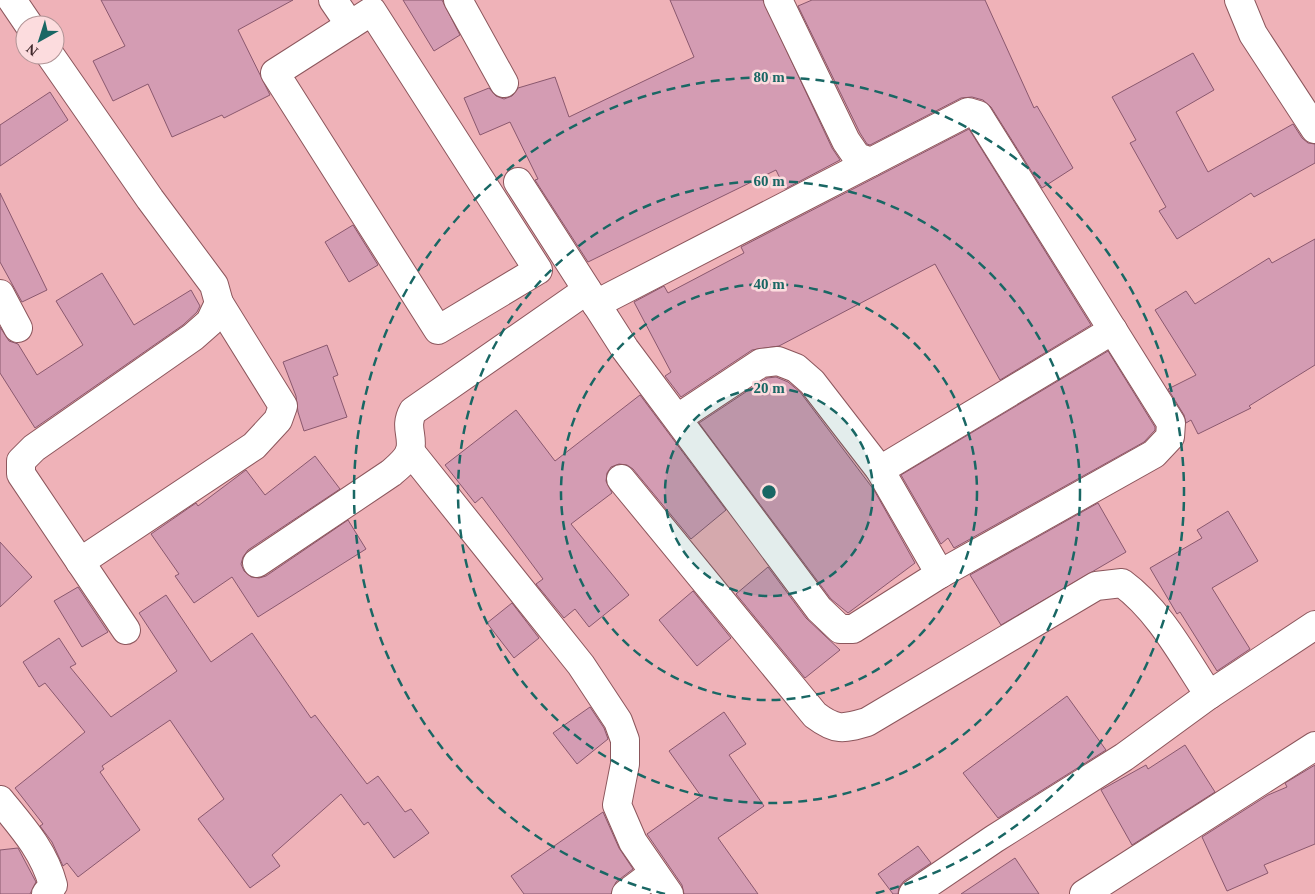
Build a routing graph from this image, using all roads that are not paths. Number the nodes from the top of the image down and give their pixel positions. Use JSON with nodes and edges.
{"nodes":[{"id":1,"x":12,"y":0,"type":"edge"},
{"id":2,"x":333,"y":0,"type":"edge"},
{"id":3,"x":458,"y":0,"type":"edge"},
{"id":4,"x":778,"y":0,"type":"edge"},
{"id":5,"x":1239,"y":0,"type":"edge"},
{"id":6,"x":22,"y":15,"type":"edge"},
{"id":7,"x":350,"y":25,"type":"junction"},
{"id":8,"x":57,"y":65,"type":"edge"},
{"id":9,"x":504,"y":83,"type":"dead end"},
{"id":10,"x":1315,"y":129,"type":"edge"},
{"id":11,"x":871,"y":162,"type":"junction"},
{"id":12,"x":518,"y":182,"type":"dead end"},
{"id":13,"x":0,"y":294,"type":"edge"},
{"id":14,"x":591,"y":297,"type":"junction"},
{"id":15,"x":219,"y":303,"type":"junction"},
{"id":16,"x":18,"y":328,"type":"dead end"},
{"id":17,"x":1113,"y":330,"type":"junction"},
{"id":18,"x":678,"y":418,"type":"junction"},
{"id":19,"x":410,"y":451,"type":"junction"},
{"id":20,"x":880,"y":470,"type":"junction"},
{"id":21,"x":621,"y":479,"type":"dead end"},
{"id":22,"x":80,"y":562,"type":"junction"},
{"id":23,"x":257,"y":562,"type":"dead end"},
{"id":24,"x":940,"y":574,"type":"junction"},
{"id":25,"x":1315,"y":625,"type":"edge"},
{"id":26,"x":126,"y":630,"type":"dead end"},
{"id":27,"x":1210,"y":695,"type":"junction"},
{"id":28,"x":1315,"y":746,"type":"edge"},
{"id":29,"x":0,"y":800,"type":"edge"},
{"id":30,"x":662,"y":883,"type":"edge"},
{"id":31,"x":46,"y":894,"type":"edge"},
{"id":32,"x":626,"y":894,"type":"edge"},
{"id":33,"x":913,"y":894,"type":"edge"},
{"id":34,"x":1084,"y":894,"type":"edge"}],
"edges":[{"from":1,"to":6,"type":"street"},
{"from":2,"to":7,"type":"street"},
{"from":3,"to":9,"type":"street"},
{"from":4,"to":11,"type":"street"},
{"from":5,"to":10,"type":"street"},
{"from":7,"to":7,"type":"street"},
{"from":8,"to":15,"type":"street"},
{"from":11,"to":14,"type":"street"},
{"from":11,"to":17,"type":"street"},
{"from":12,"to":14,"type":"street"},
{"from":13,"to":16,"type":"street"},
{"from":14,"to":18,"type":"street"},
{"from":14,"to":19,"type":"street"},
{"from":15,"to":22,"type":"street"},
{"from":15,"to":22,"type":"street"},
{"from":17,"to":20,"type":"street"},
{"from":17,"to":24,"type":"street"},
{"from":18,"to":20,"type":"street"},
{"from":18,"to":24,"type":"street"},
{"from":19,"to":23,"type":"street"},
{"from":19,"to":30,"type":"street"},
{"from":20,"to":24,"type":"street"},
{"from":21,"to":27,"type":"street"},
{"from":22,"to":26,"type":"street"},
{"from":25,"to":27,"type":"street"},
{"from":27,"to":33,"type":"street"},
{"from":28,"to":34,"type":"street"},
{"from":29,"to":31,"type":"street"},
{"from":30,"to":32,"type":"street"}]}
